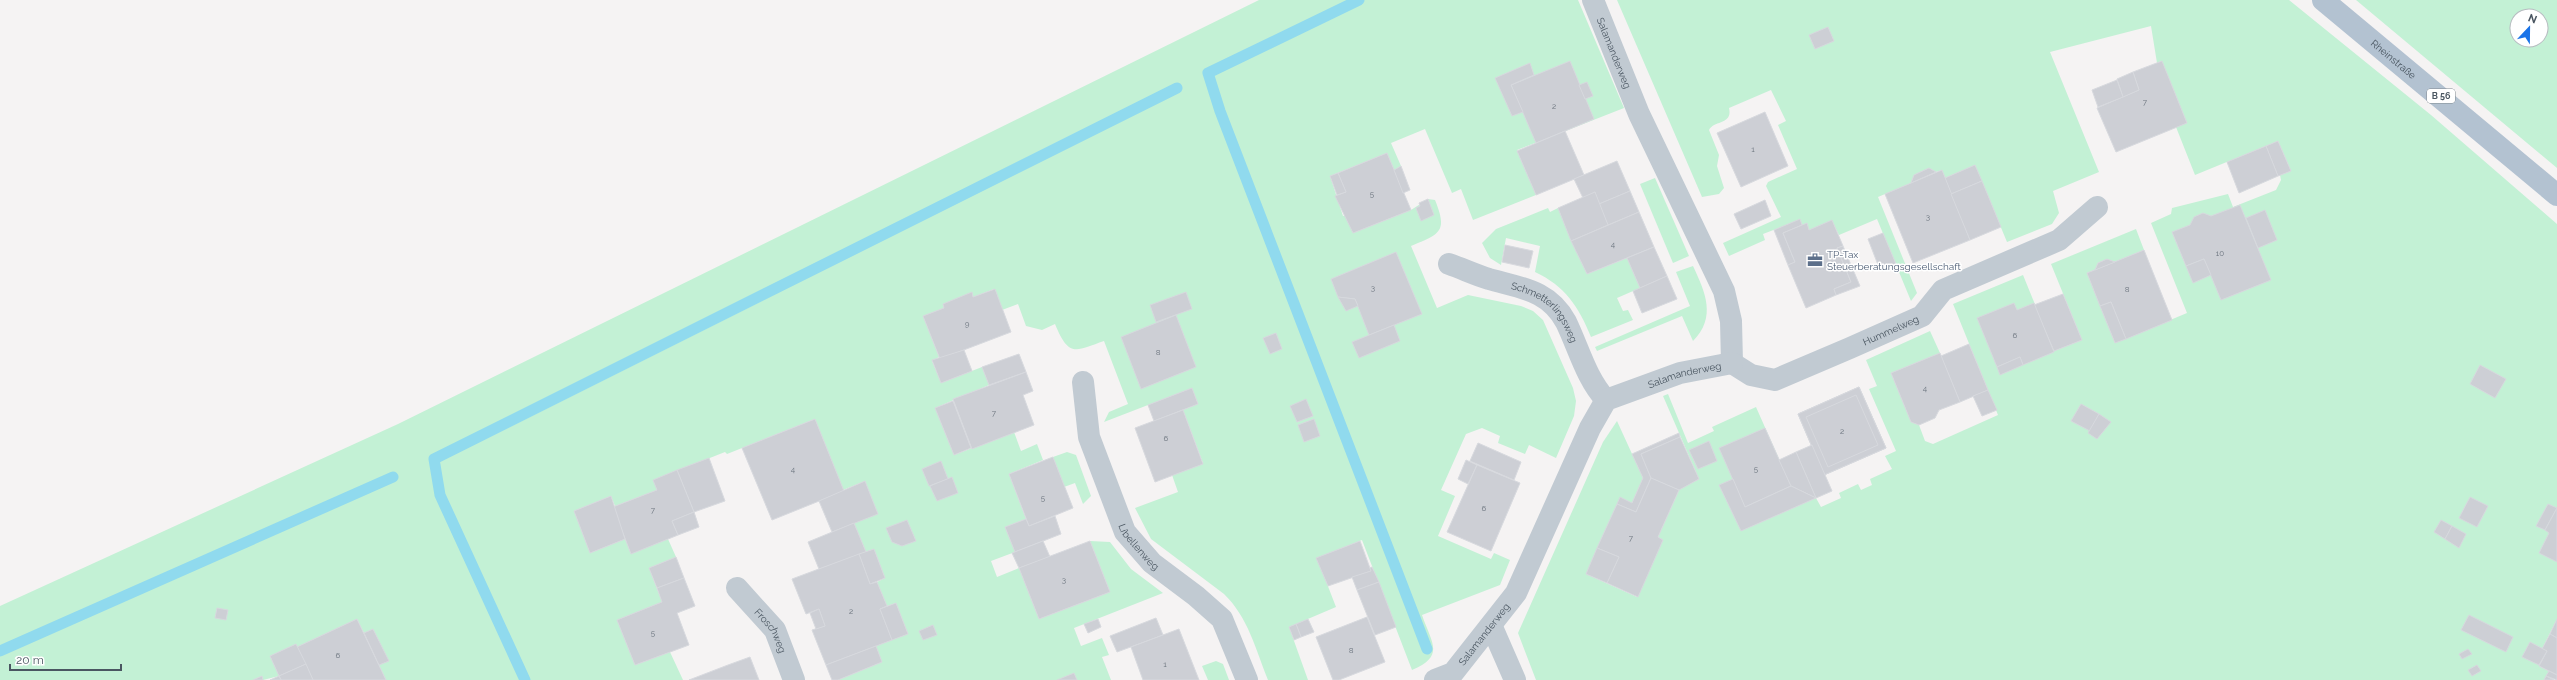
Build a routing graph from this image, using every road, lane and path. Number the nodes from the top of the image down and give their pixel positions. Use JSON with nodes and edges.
{"nodes":[{"id":1,"x":1593,"y":0,"type":"edge"},
{"id":2,"x":2323,"y":0,"type":"edge"},
{"id":3,"x":2557,"y":195,"type":"edge"},
{"id":4,"x":2097,"y":207,"type":"dead end"},
{"id":5,"x":1449,"y":264,"type":"dead end"},
{"id":6,"x":1732,"y":363,"type":"junction"},
{"id":7,"x":1083,"y":382,"type":"dead end"},
{"id":8,"x":1606,"y":400,"type":"junction"},
{"id":9,"x":737,"y":588,"type":"dead end"},
{"id":10,"x":1491,"y":625,"type":"junction"},
{"id":11,"x":794,"y":680,"type":"edge"},
{"id":12,"x":1247,"y":680,"type":"edge"},
{"id":13,"x":1435,"y":680,"type":"edge"},
{"id":14,"x":1515,"y":680,"type":"edge"}],
"edges":[{"from":1,"to":6,"type":"street","name":"Salamanderweg"},
{"from":2,"to":3,"type":"main road","name":"Rheinstraße","number":"B 56"},
{"from":4,"to":6,"type":"street","name":"Hummelweg"},
{"from":5,"to":8,"type":"street","name":"Schmetterlingsweg"},
{"from":6,"to":8,"type":"street","name":"Salamanderweg"},
{"from":7,"to":12,"type":"street","name":"Libellenweg"},
{"from":8,"to":10,"type":"street","name":"Salamanderweg"},
{"from":9,"to":11,"type":"street","name":"Froschweg"},
{"from":10,"to":13,"type":"street","name":"Salamanderweg"},
{"from":10,"to":14,"type":"street"}]}
